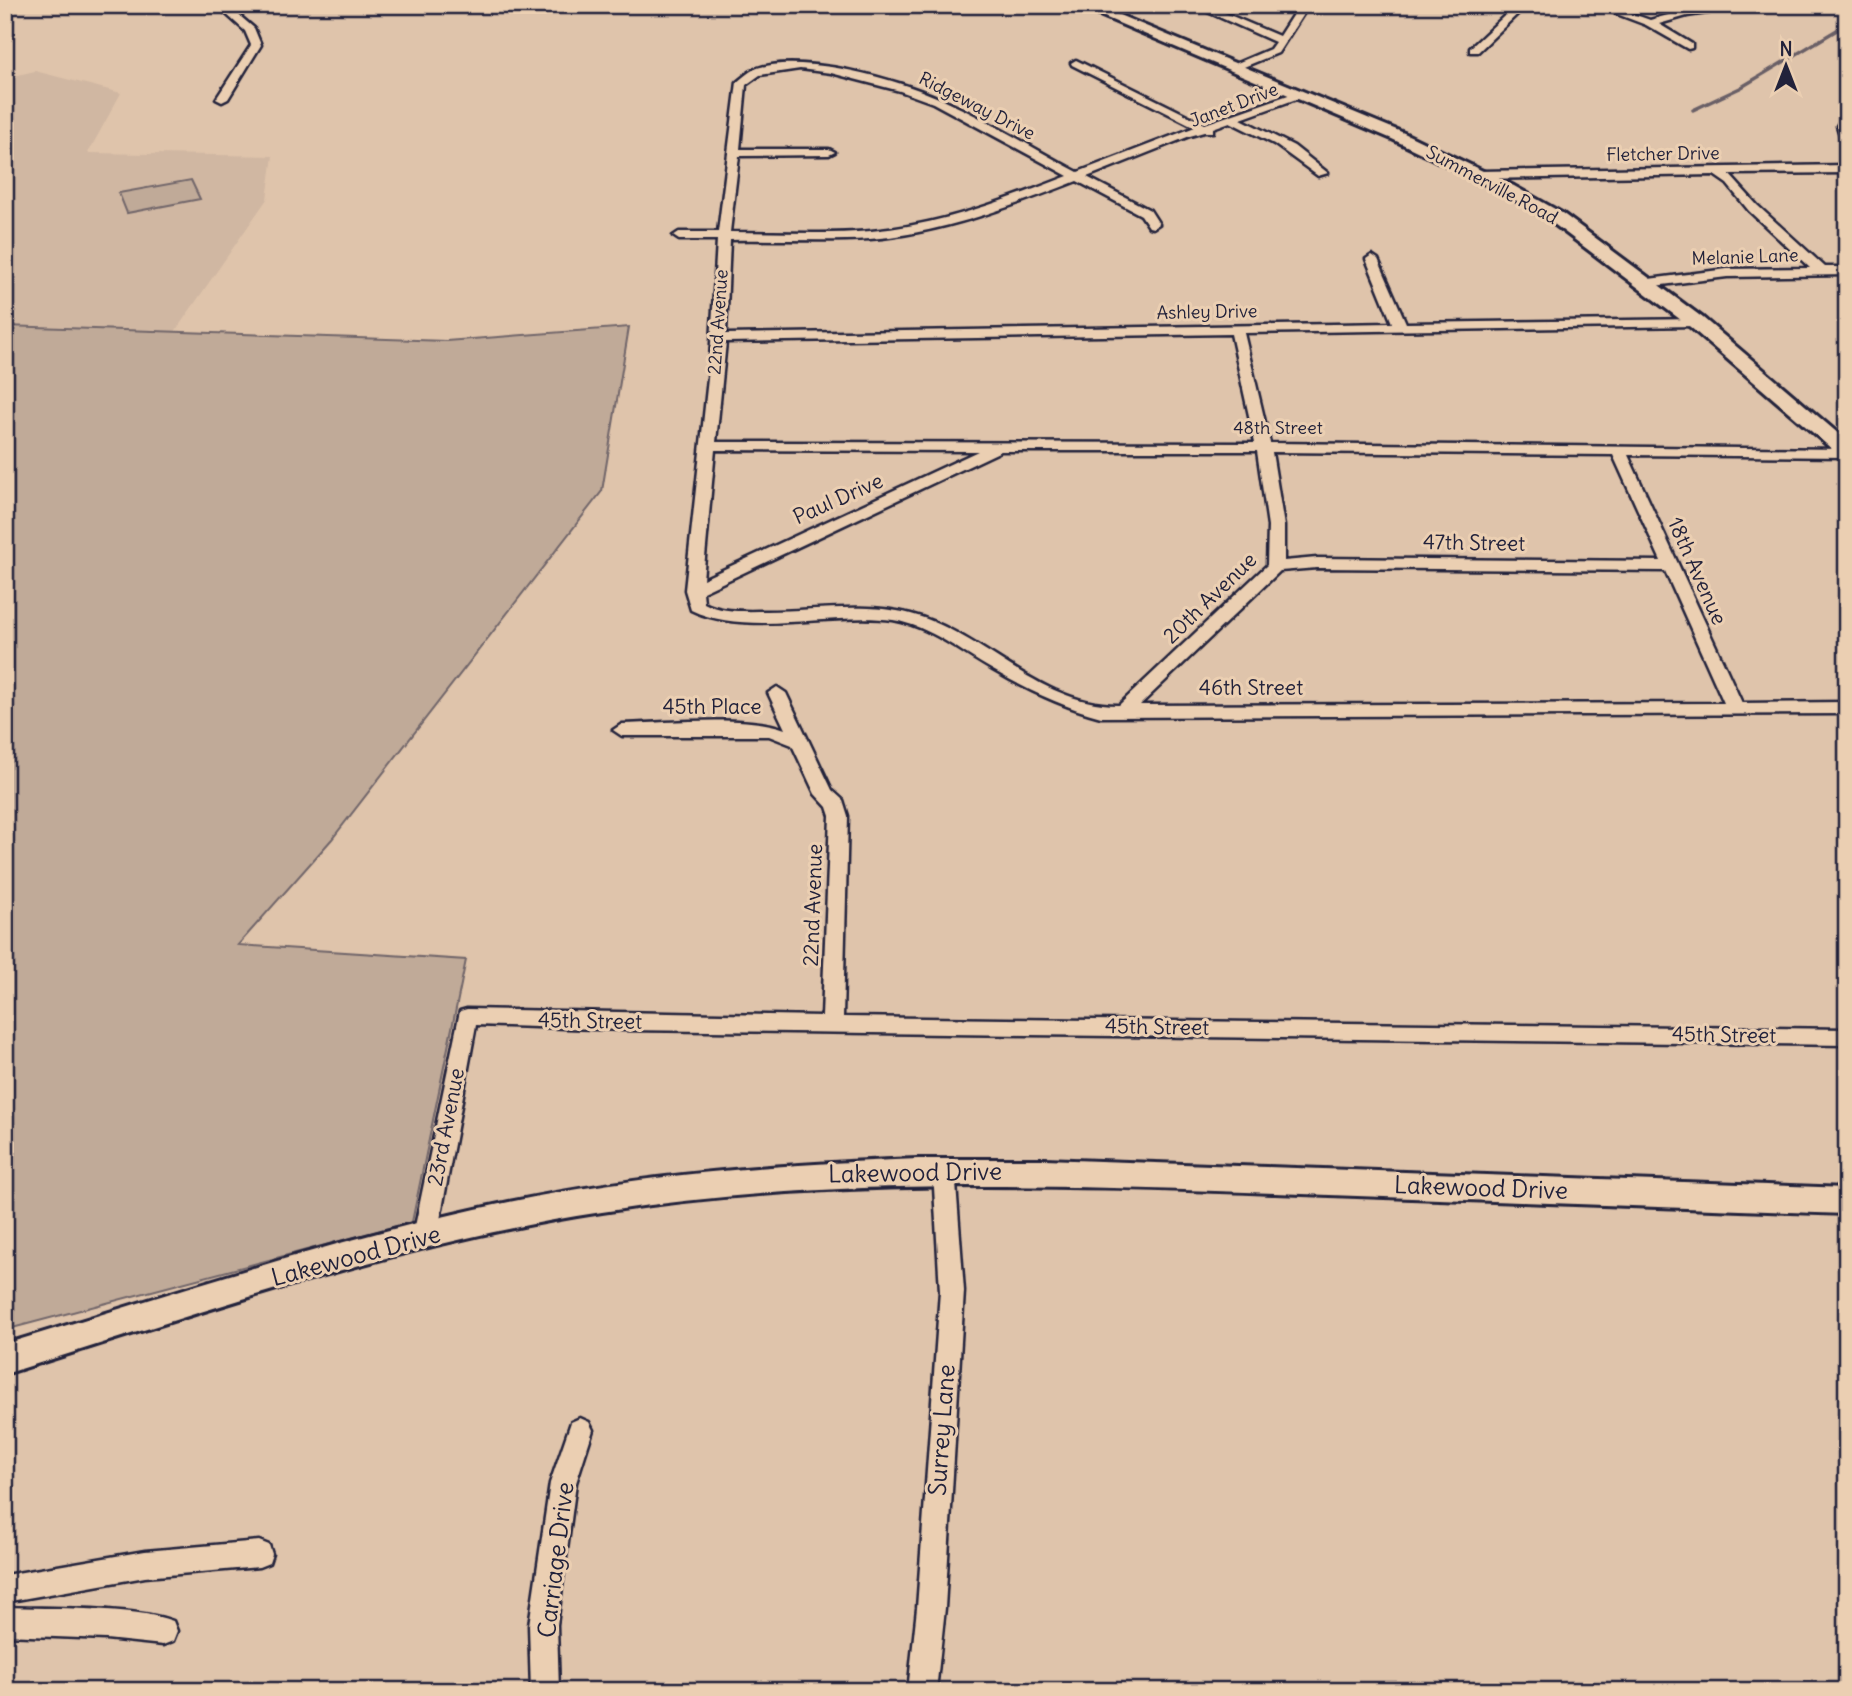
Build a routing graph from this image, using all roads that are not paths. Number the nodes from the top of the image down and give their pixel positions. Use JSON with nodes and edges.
{"nodes":[{"id":1,"x":221,"y":5,"type":"edge"},
{"id":2,"x":1083,"y":5,"type":"edge"},
{"id":3,"x":1197,"y":5,"type":"edge"},
{"id":4,"x":1304,"y":5,"type":"edge"},
{"id":5,"x":1522,"y":5,"type":"edge"},
{"id":6,"x":1598,"y":5,"type":"edge"},
{"id":7,"x":1757,"y":5,"type":"edge"},
{"id":8,"x":1650,"y":23,"type":"junction"},
{"id":9,"x":1280,"y":40,"type":"junction"},
{"id":10,"x":1688,"y":46,"type":"dead end"},
{"id":11,"x":1474,"y":50,"type":"dead end"},
{"id":12,"x":1076,"y":63,"type":"dead end"},
{"id":13,"x":1234,"y":68,"type":"junction"},
{"id":14,"x":766,"y":69,"type":"joint"},
{"id":15,"x":1298,"y":95,"type":"junction"},
{"id":16,"x":222,"y":99,"type":"dead end"},
{"id":17,"x":1847,"y":118,"type":"edge"},
{"id":18,"x":1235,"y":120,"type":"junction"},
{"id":19,"x":1208,"y":130,"type":"junction"},
{"id":20,"x":1847,"y":138,"type":"edge"},
{"id":21,"x":829,"y":152,"type":"dead end"},
{"id":22,"x":734,"y":153,"type":"junction"},
{"id":23,"x":1847,"y":169,"type":"edge"},
{"id":24,"x":1716,"y":171,"type":"junction"},
{"id":25,"x":1322,"y":173,"type":"dead end"},
{"id":26,"x":1480,"y":174,"type":"junction"},
{"id":27,"x":1075,"y":176,"type":"junction"},
{"id":28,"x":1153,"y":224,"type":"dead end"},
{"id":29,"x":724,"y":235,"type":"junction"},
{"id":30,"x":679,"y":236,"type":"dead end"},
{"id":31,"x":1372,"y":259,"type":"dead end"},
{"id":32,"x":1821,"y":271,"type":"junction"},
{"id":33,"x":1847,"y":271,"type":"edge"},
{"id":34,"x":1646,"y":283,"type":"junction"},
{"id":35,"x":1696,"y":322,"type":"junction"},
{"id":36,"x":1401,"y":327,"type":"junction"},
{"id":37,"x":1237,"y":331,"type":"junction"},
{"id":38,"x":719,"y":338,"type":"junction"},
{"id":39,"x":709,"y":446,"type":"junction"},
{"id":40,"x":1000,"y":446,"type":"junction"},
{"id":41,"x":1265,"y":447,"type":"junction"},
{"id":42,"x":1618,"y":450,"type":"junction"},
{"id":43,"x":1847,"y":453,"type":"edge"},
{"id":44,"x":1275,"y":566,"type":"junction"},
{"id":45,"x":1672,"y":566,"type":"junction"},
{"id":46,"x":693,"y":590,"type":"junction"},
{"id":47,"x":777,"y":694,"type":"dead end"},
{"id":48,"x":1847,"y":708,"type":"edge"},
{"id":49,"x":1737,"y":709,"type":"junction"},
{"id":50,"x":1123,"y":711,"type":"junction"},
{"id":51,"x":622,"y":730,"type":"dead end"},
{"id":52,"x":800,"y":741,"type":"junction"},
{"id":53,"x":467,"y":1017,"type":"joint"},
{"id":54,"x":832,"y":1024,"type":"junction"},
{"id":55,"x":1847,"y":1037,"type":"edge"},
{"id":56,"x":944,"y":1170,"type":"junction"},
{"id":57,"x":1847,"y":1201,"type":"edge"},
{"id":58,"x":425,"y":1236,"type":"junction"},
{"id":59,"x":5,"y":1359,"type":"edge"},
{"id":60,"x":580,"y":1430,"type":"dead end"},
{"id":61,"x":259,"y":1554,"type":"dead end"},
{"id":62,"x":5,"y":1589,"type":"edge"},
{"id":63,"x":5,"y":1621,"type":"edge"},
{"id":64,"x":163,"y":1631,"type":"dead end"},
{"id":65,"x":545,"y":1691,"type":"edge"},
{"id":66,"x":922,"y":1691,"type":"edge"}],
"edges":[{"from":1,"to":16,"type":"street"},
{"from":2,"to":13,"type":"main road","name":"Summerville Road"},
{"from":3,"to":9,"type":"street"},
{"from":4,"to":9,"type":"street"},
{"from":5,"to":11,"type":"street"},
{"from":6,"to":8,"type":"street"},
{"from":7,"to":8,"type":"street"},
{"from":8,"to":10,"type":"street"},
{"from":9,"to":13,"type":"street"},
{"from":12,"to":19,"type":"street"},
{"from":13,"to":15,"type":"main road","name":"Summerville Road"},
{"from":14,"to":22,"type":"street","name":"22nd Avenue"},
{"from":14,"to":27,"type":"street","name":"Ridgeway Drive"},
{"from":15,"to":18,"type":"street","name":"Janet Drive"},
{"from":15,"to":26,"type":"main road","name":"Summerville Road"},
{"from":17,"to":20,"type":"street"},
{"from":18,"to":19,"type":"street","name":"Janet Drive"},
{"from":18,"to":25,"type":"street"},
{"from":19,"to":27,"type":"street","name":"Janet Drive"},
{"from":21,"to":22,"type":"street"},
{"from":22,"to":29,"type":"street","name":"22nd Avenue"},
{"from":23,"to":24,"type":"street","name":"Fletcher Drive"},
{"from":24,"to":26,"type":"street","name":"Fletcher Drive"},
{"from":24,"to":32,"type":"street"},
{"from":26,"to":34,"type":"main road","name":"Summerville Road"},
{"from":27,"to":28,"type":"street","name":"Ridgeway Drive"},
{"from":27,"to":29,"type":"street","name":"Janet Drive"},
{"from":29,"to":30,"type":"street","name":"Janet Drive"},
{"from":29,"to":38,"type":"street","name":"22nd Avenue"},
{"from":31,"to":36,"type":"street"},
{"from":32,"to":33,"type":"street","name":"Melanie Lane"},
{"from":32,"to":34,"type":"street","name":"Melanie Lane"},
{"from":34,"to":35,"type":"main road","name":"Summerville Road"},
{"from":35,"to":36,"type":"street","name":"Ashley Drive"},
{"from":35,"to":43,"type":"main road","name":"Summerville Road"},
{"from":36,"to":37,"type":"street","name":"Ashley Drive"},
{"from":37,"to":38,"type":"street","name":"Ashley Drive"},
{"from":37,"to":41,"type":"street","name":"20th Avenue"},
{"from":38,"to":39,"type":"street","name":"22nd Avenue"},
{"from":39,"to":40,"type":"street","name":"48th Street"},
{"from":39,"to":46,"type":"street","name":"22nd Avenue"},
{"from":40,"to":41,"type":"street","name":"48th Street"},
{"from":40,"to":46,"type":"street","name":"Paul Drive"},
{"from":41,"to":42,"type":"street","name":"48th Street"},
{"from":41,"to":44,"type":"street","name":"20th Avenue"},
{"from":42,"to":43,"type":"street","name":"48th Street"},
{"from":42,"to":45,"type":"street","name":"18th Avenue"},
{"from":44,"to":45,"type":"street","name":"47th Street"},
{"from":44,"to":50,"type":"street","name":"20th Avenue"},
{"from":45,"to":49,"type":"street","name":"18th Avenue"},
{"from":46,"to":50,"type":"street","name":"46th Street"},
{"from":47,"to":52,"type":"street","name":"22nd Avenue"},
{"from":48,"to":49,"type":"street","name":"46th Street"},
{"from":49,"to":50,"type":"street","name":"46th Street"},
{"from":51,"to":52,"type":"street","name":"45th Place"},
{"from":52,"to":54,"type":"street","name":"22nd Avenue"},
{"from":53,"to":54,"type":"street","name":"45th Street"},
{"from":53,"to":58,"type":"street","name":"23rd Avenue"},
{"from":54,"to":55,"type":"street","name":"45th Street"},
{"from":56,"to":57,"type":"main road","name":"Lakewood Drive"},
{"from":56,"to":58,"type":"main road","name":"Lakewood Drive"},
{"from":56,"to":66,"type":"street","name":"Surrey Lane"},
{"from":58,"to":59,"type":"main road","name":"Lakewood Drive"},
{"from":60,"to":65,"type":"street","name":"Carriage Drive"},
{"from":61,"to":62,"type":"street"},
{"from":63,"to":64,"type":"street"}]}
